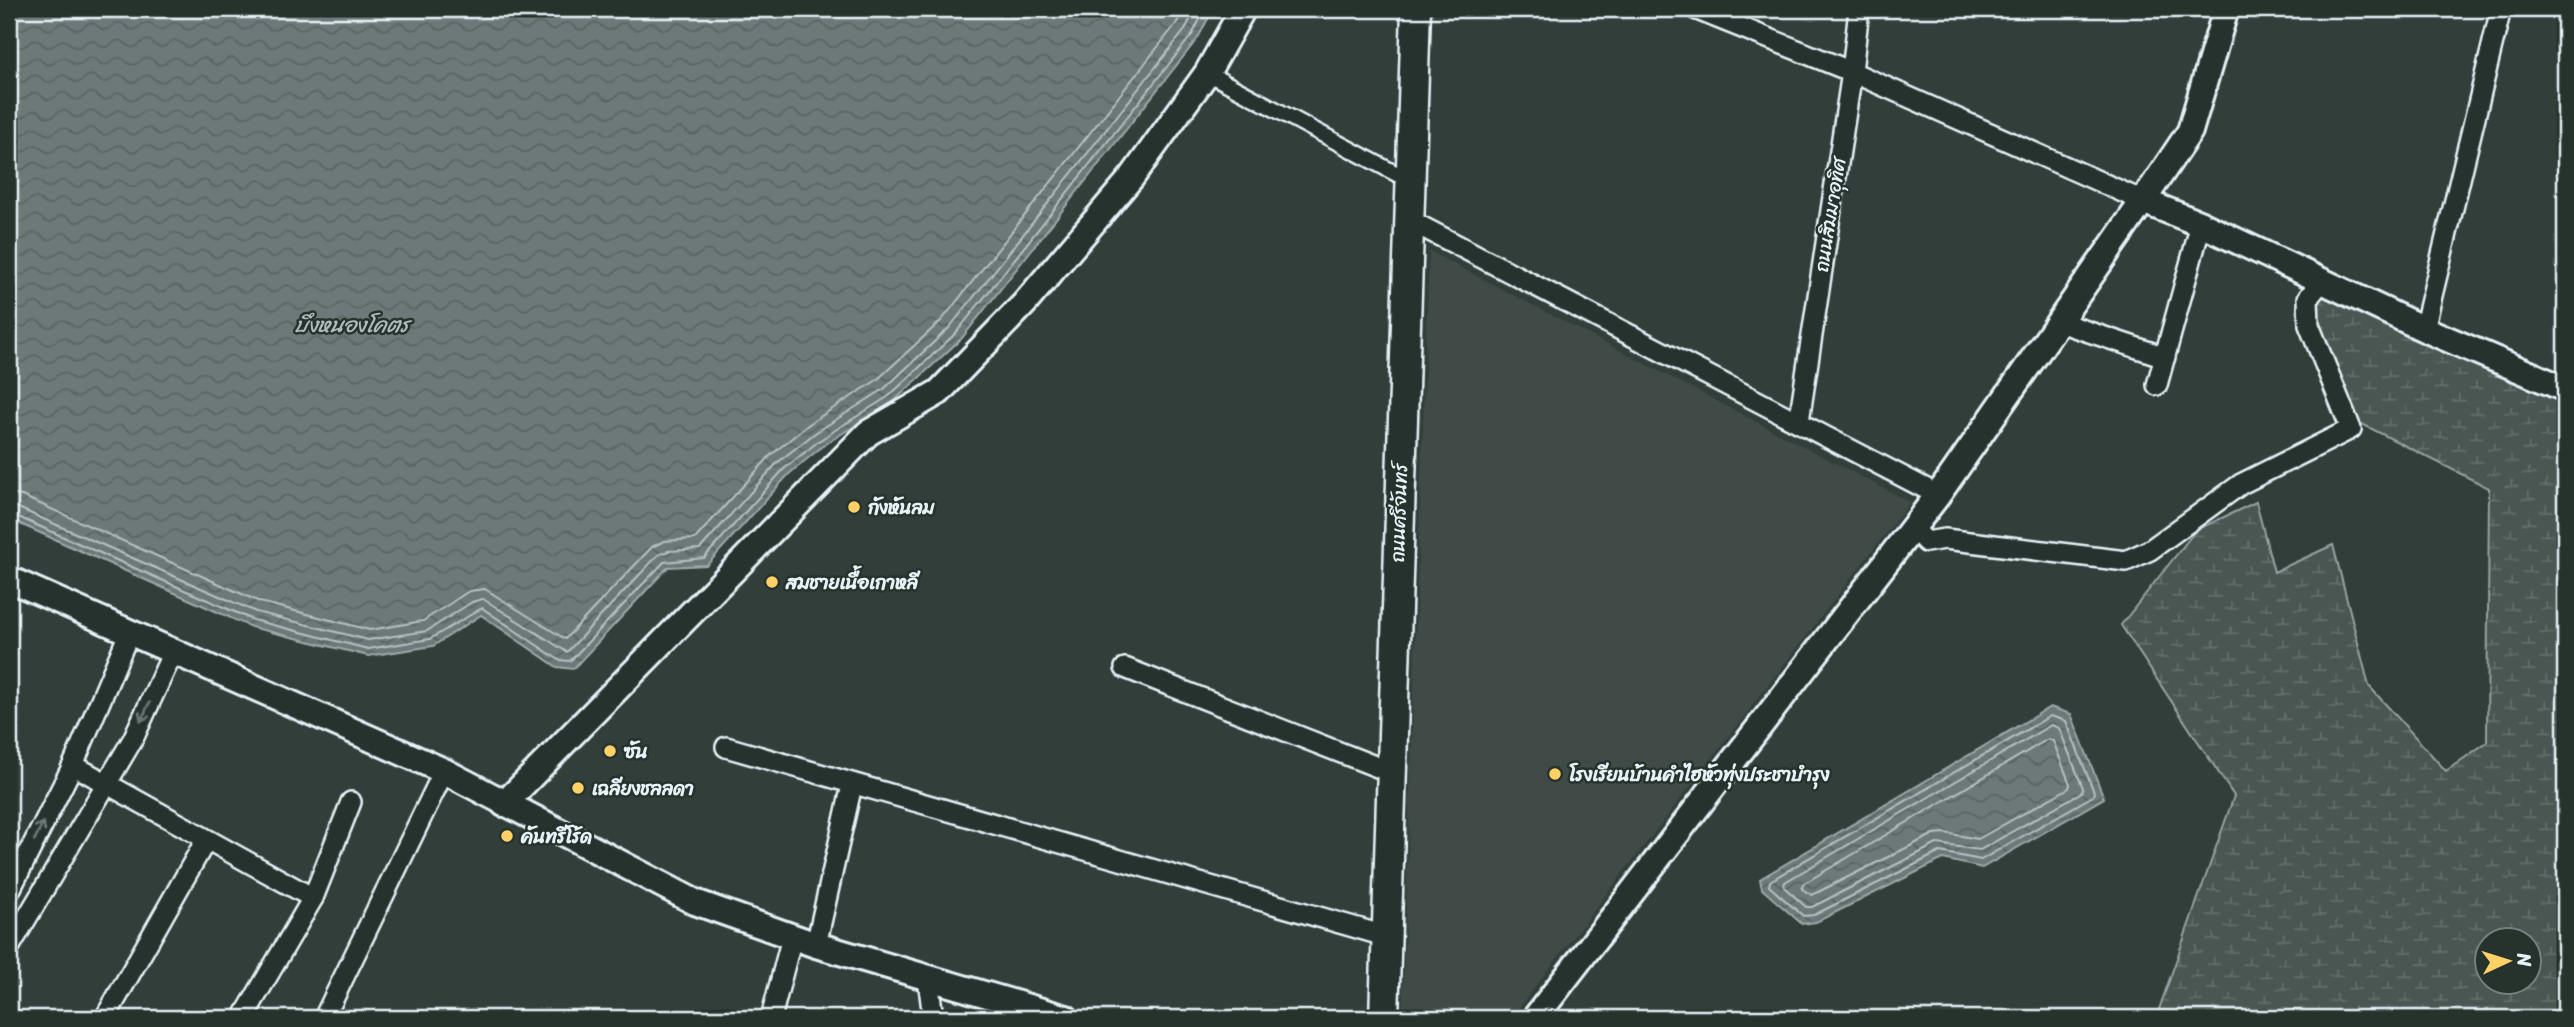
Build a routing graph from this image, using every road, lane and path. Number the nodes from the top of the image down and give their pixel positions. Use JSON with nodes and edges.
{"nodes":[{"id":1,"x":1243,"y":9,"type":"edge"},
{"id":2,"x":1416,"y":9,"type":"edge"},
{"id":3,"x":1695,"y":9,"type":"edge"},
{"id":4,"x":1859,"y":9,"type":"edge"},
{"id":5,"x":2225,"y":9,"type":"edge"},
{"id":6,"x":2501,"y":9,"type":"edge"},
{"id":7,"x":1852,"y":72,"type":"junction"},
{"id":8,"x":1207,"y":73,"type":"junction"},
{"id":9,"x":1410,"y":181,"type":"junction"},
{"id":10,"x":2143,"y":201,"type":"junction"},
{"id":11,"x":1409,"y":220,"type":"junction"},
{"id":12,"x":2201,"y":224,"type":"junction"},
{"id":13,"x":2321,"y":282,"type":"junction"},
{"id":14,"x":2059,"y":322,"type":"junction"},
{"id":15,"x":2424,"y":329,"type":"junction"},
{"id":16,"x":2165,"y":357,"type":"junction"},
{"id":17,"x":2157,"y":384,"type":"dead end"},
{"id":18,"x":2565,"y":390,"type":"edge"},
{"id":19,"x":1799,"y":421,"type":"junction"},
{"id":20,"x":1938,"y":495,"type":"junction"},
{"id":21,"x":1913,"y":528,"type":"junction"},
{"id":22,"x":9,"y":579,"type":"edge"},
{"id":23,"x":130,"y":631,"type":"junction"},
{"id":24,"x":174,"y":650,"type":"junction"},
{"id":25,"x":1125,"y":668,"type":"dead end"},
{"id":26,"x":726,"y":747,"type":"dead end"},
{"id":27,"x":73,"y":765,"type":"junction"},
{"id":28,"x":444,"y":771,"type":"junction"},
{"id":29,"x":1390,"y":772,"type":"junction"},
{"id":30,"x":105,"y":782,"type":"junction"},
{"id":31,"x":852,"y":785,"type":"junction"},
{"id":32,"x":351,"y":802,"type":"dead end"},
{"id":33,"x":504,"y":804,"type":"junction"},
{"id":34,"x":206,"y":840,"type":"junction"},
{"id":35,"x":9,"y":892,"type":"edge"},
{"id":36,"x":313,"y":898,"type":"junction"},
{"id":37,"x":1385,"y":936,"type":"junction"},
{"id":38,"x":792,"y":937,"type":"junction"},
{"id":39,"x":816,"y":945,"type":"junction"},
{"id":40,"x":9,"y":948,"type":"edge"},
{"id":41,"x":928,"y":978,"type":"junction"},
{"id":42,"x":105,"y":1018,"type":"edge"},
{"id":43,"x":243,"y":1018,"type":"edge"},
{"id":44,"x":324,"y":1018,"type":"edge"},
{"id":45,"x":771,"y":1018,"type":"edge"},
{"id":46,"x":933,"y":1018,"type":"edge"},
{"id":47,"x":1066,"y":1018,"type":"edge"},
{"id":48,"x":1384,"y":1018,"type":"edge"},
{"id":49,"x":1535,"y":1018,"type":"edge"}],
"edges":[{"from":1,"to":8,"type":"street"},
{"from":2,"to":9,"type":"main road","name":"ถนนศรีจันทร์"},
{"from":3,"to":7,"type":"street"},
{"from":4,"to":7,"type":"street","name":"ถนนสิมมาอุทิศ"},
{"from":5,"to":10,"type":"street"},
{"from":6,"to":15,"type":"street"},
{"from":7,"to":10,"type":"street"},
{"from":7,"to":19,"type":"street","name":"ถนนสิมมาอุทิศ"},
{"from":8,"to":9,"type":"street"},
{"from":8,"to":33,"type":"street"},
{"from":9,"to":11,"type":"main road","name":"ถนนศรีจันทร์"},
{"from":10,"to":12,"type":"street"},
{"from":10,"to":14,"type":"street"},
{"from":11,"to":19,"type":"street"},
{"from":11,"to":29,"type":"main road","name":"ถนนศรีจันทร์"},
{"from":12,"to":13,"type":"street"},
{"from":12,"to":16,"type":"street"},
{"from":13,"to":15,"type":"street"},
{"from":13,"to":21,"type":"street"},
{"from":14,"to":16,"type":"street"},
{"from":14,"to":20,"type":"street"},
{"from":15,"to":18,"type":"street"},
{"from":16,"to":17,"type":"street"},
{"from":19,"to":20,"type":"street"},
{"from":20,"to":21,"type":"street"},
{"from":21,"to":49,"type":"street"},
{"from":22,"to":23,"type":"street"},
{"from":23,"to":24,"type":"street"},
{"from":23,"to":27,"type":"street"},
{"from":24,"to":28,"type":"street"},
{"from":24,"to":30,"type":"street","one_way":true},
{"from":25,"to":29,"type":"street"},
{"from":26,"to":31,"type":"street"},
{"from":27,"to":30,"type":"street"},
{"from":35,"to":27,"type":"street","one_way":true},
{"from":28,"to":33,"type":"street"},
{"from":28,"to":44,"type":"street"},
{"from":29,"to":37,"type":"main road","name":"ถนนศรีจันทร์"},
{"from":30,"to":34,"type":"street"},
{"from":30,"to":40,"type":"street"},
{"from":31,"to":37,"type":"street"},
{"from":31,"to":39,"type":"street"},
{"from":32,"to":36,"type":"street"},
{"from":33,"to":38,"type":"street"},
{"from":34,"to":36,"type":"street"},
{"from":34,"to":42,"type":"street"},
{"from":36,"to":43,"type":"street"},
{"from":37,"to":48,"type":"main road","name":"ถนนศรีจันทร์"},
{"from":38,"to":39,"type":"street"},
{"from":38,"to":45,"type":"street"},
{"from":39,"to":41,"type":"street"},
{"from":41,"to":46,"type":"street"},
{"from":41,"to":47,"type":"street"}]}
